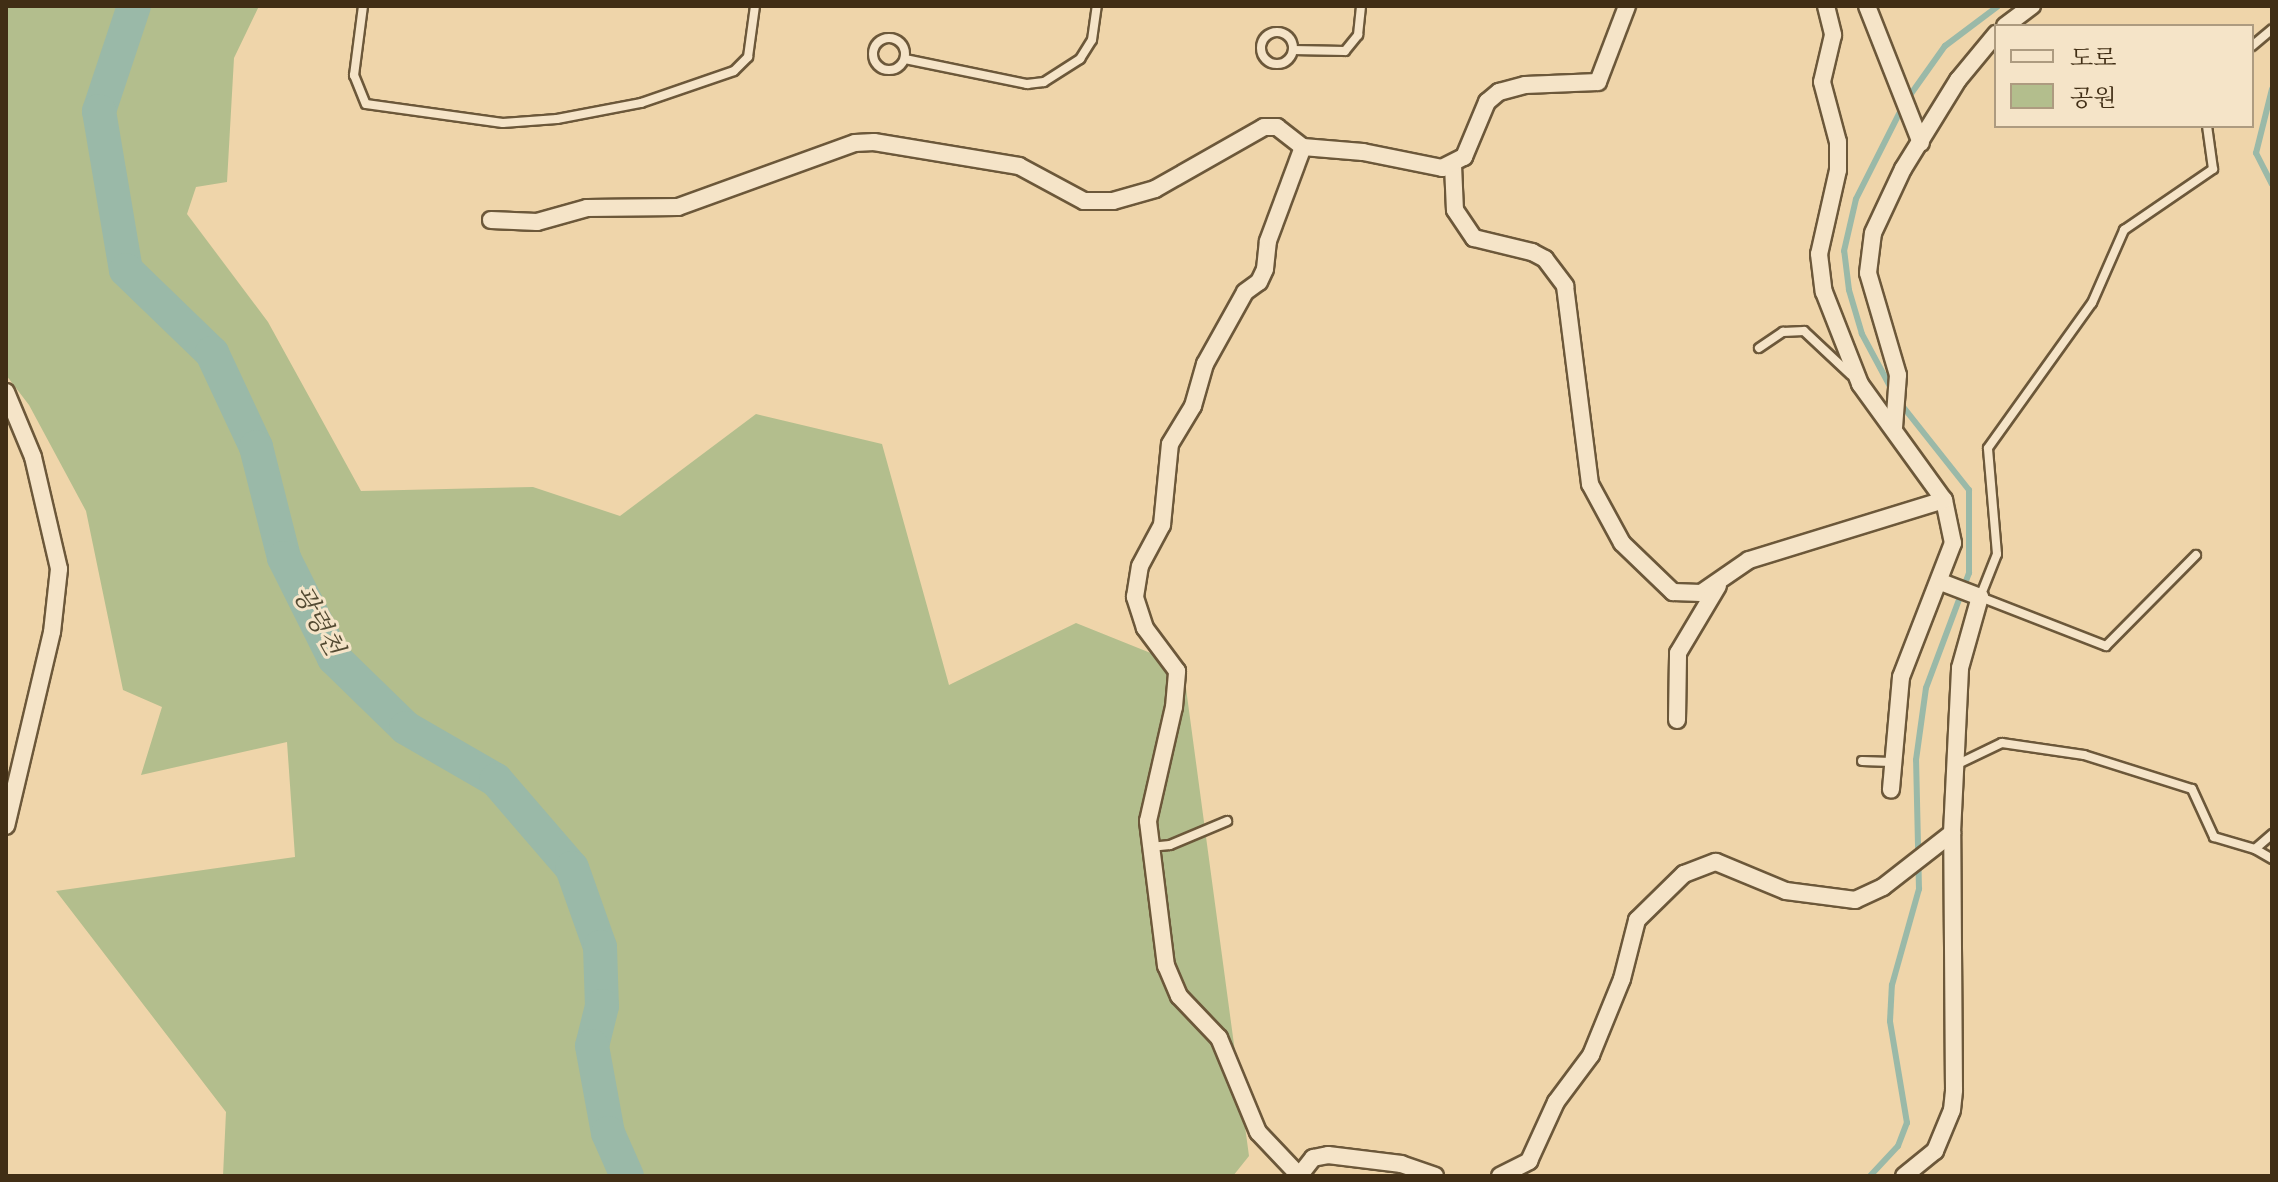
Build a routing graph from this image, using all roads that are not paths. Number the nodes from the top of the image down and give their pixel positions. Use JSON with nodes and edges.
{"nodes":[{"id":1,"x":363,"y":6,"type":"edge"},
{"id":2,"x":755,"y":6,"type":"edge"},
{"id":3,"x":1097,"y":6,"type":"edge"},
{"id":4,"x":1361,"y":6,"type":"edge"},
{"id":5,"x":1627,"y":6,"type":"edge"},
{"id":6,"x":1826,"y":6,"type":"edge"},
{"id":7,"x":1867,"y":6,"type":"edge"},
{"id":8,"x":2032,"y":6,"type":"edge"},
{"id":9,"x":2008,"y":24,"type":"edge"},
{"id":10,"x":2272,"y":29,"type":"edge"},
{"id":11,"x":1994,"y":36,"type":"edge"},
{"id":12,"x":2254,"y":44,"type":"edge"},
{"id":13,"x":1293,"y":50,"type":"dead end"},
{"id":14,"x":905,"y":59,"type":"junction"},
{"id":15,"x":2207,"y":128,"type":"edge"},
{"id":16,"x":1918,"y":137,"type":"junction"},
{"id":17,"x":1303,"y":147,"type":"junction"},
{"id":18,"x":1453,"y":165,"type":"junction"},
{"id":19,"x":491,"y":220,"type":"dead end"},
{"id":20,"x":1759,"y":348,"type":"dead end"},
{"id":21,"x":1860,"y":384,"type":"junction"},
{"id":22,"x":6,"y":392,"type":"edge"},
{"id":23,"x":1894,"y":428,"type":"junction"},
{"id":24,"x":1944,"y":500,"type":"junction"},
{"id":25,"x":2196,"y":555,"type":"dead end"},
{"id":26,"x":1941,"y":582,"type":"junction"},
{"id":27,"x":1718,"y":586,"type":"junction"},
{"id":28,"x":1980,"y":597,"type":"junction"},
{"id":29,"x":1677,"y":720,"type":"dead end"},
{"id":30,"x":1862,"y":761,"type":"dead end"},
{"id":31,"x":1891,"y":762,"type":"junction"},
{"id":32,"x":1956,"y":765,"type":"junction"},
{"id":33,"x":1891,"y":790,"type":"dead end"},
{"id":34,"x":1227,"y":821,"type":"dead end"},
{"id":35,"x":6,"y":826,"type":"edge"},
{"id":36,"x":1952,"y":833,"type":"junction"},
{"id":37,"x":2272,"y":834,"type":"edge"},
{"id":38,"x":1149,"y":847,"type":"junction"},
{"id":39,"x":2255,"y":849,"type":"junction"},
{"id":40,"x":2272,"y":859,"type":"edge"},
{"id":41,"x":1296,"y":1173,"type":"edge"},
{"id":42,"x":1435,"y":1176,"type":"edge"},
{"id":43,"x":1500,"y":1176,"type":"edge"},
{"id":44,"x":1904,"y":1176,"type":"edge"}],
"edges":[{"from":1,"to":2,"type":"lane"},
{"from":3,"to":14,"type":"lane"},
{"from":4,"to":13,"type":"lane"},
{"from":5,"to":18,"type":"street"},
{"from":6,"to":21,"type":"street"},
{"from":7,"to":16,"type":"street"},
{"from":8,"to":9,"type":"street"},
{"from":10,"to":12,"type":"lane"},
{"from":11,"to":16,"type":"street"},
{"from":14,"to":14,"type":"lane"},
{"from":15,"to":28,"type":"lane"},
{"from":16,"to":23,"type":"street"},
{"from":17,"to":18,"type":"street"},
{"from":17,"to":19,"type":"street"},
{"from":17,"to":38,"type":"street"},
{"from":18,"to":27,"type":"street"},
{"from":20,"to":21,"type":"lane"},
{"from":21,"to":23,"type":"street"},
{"from":22,"to":35,"type":"street"},
{"from":23,"to":24,"type":"street"},
{"from":24,"to":26,"type":"street"},
{"from":24,"to":27,"type":"street"},
{"from":25,"to":28,"type":"lane"},
{"from":26,"to":28,"type":"street"},
{"from":26,"to":31,"type":"street"},
{"from":27,"to":29,"type":"street"},
{"from":28,"to":32,"type":"street"},
{"from":30,"to":31,"type":"lane"},
{"from":31,"to":33,"type":"street"},
{"from":32,"to":36,"type":"street"},
{"from":32,"to":39,"type":"lane"},
{"from":34,"to":38,"type":"lane"},
{"from":36,"to":43,"type":"street"},
{"from":36,"to":44,"type":"street"},
{"from":37,"to":39,"type":"lane"},
{"from":38,"to":41,"type":"street"},
{"from":39,"to":40,"type":"lane"},
{"from":41,"to":42,"type":"street"}]}
